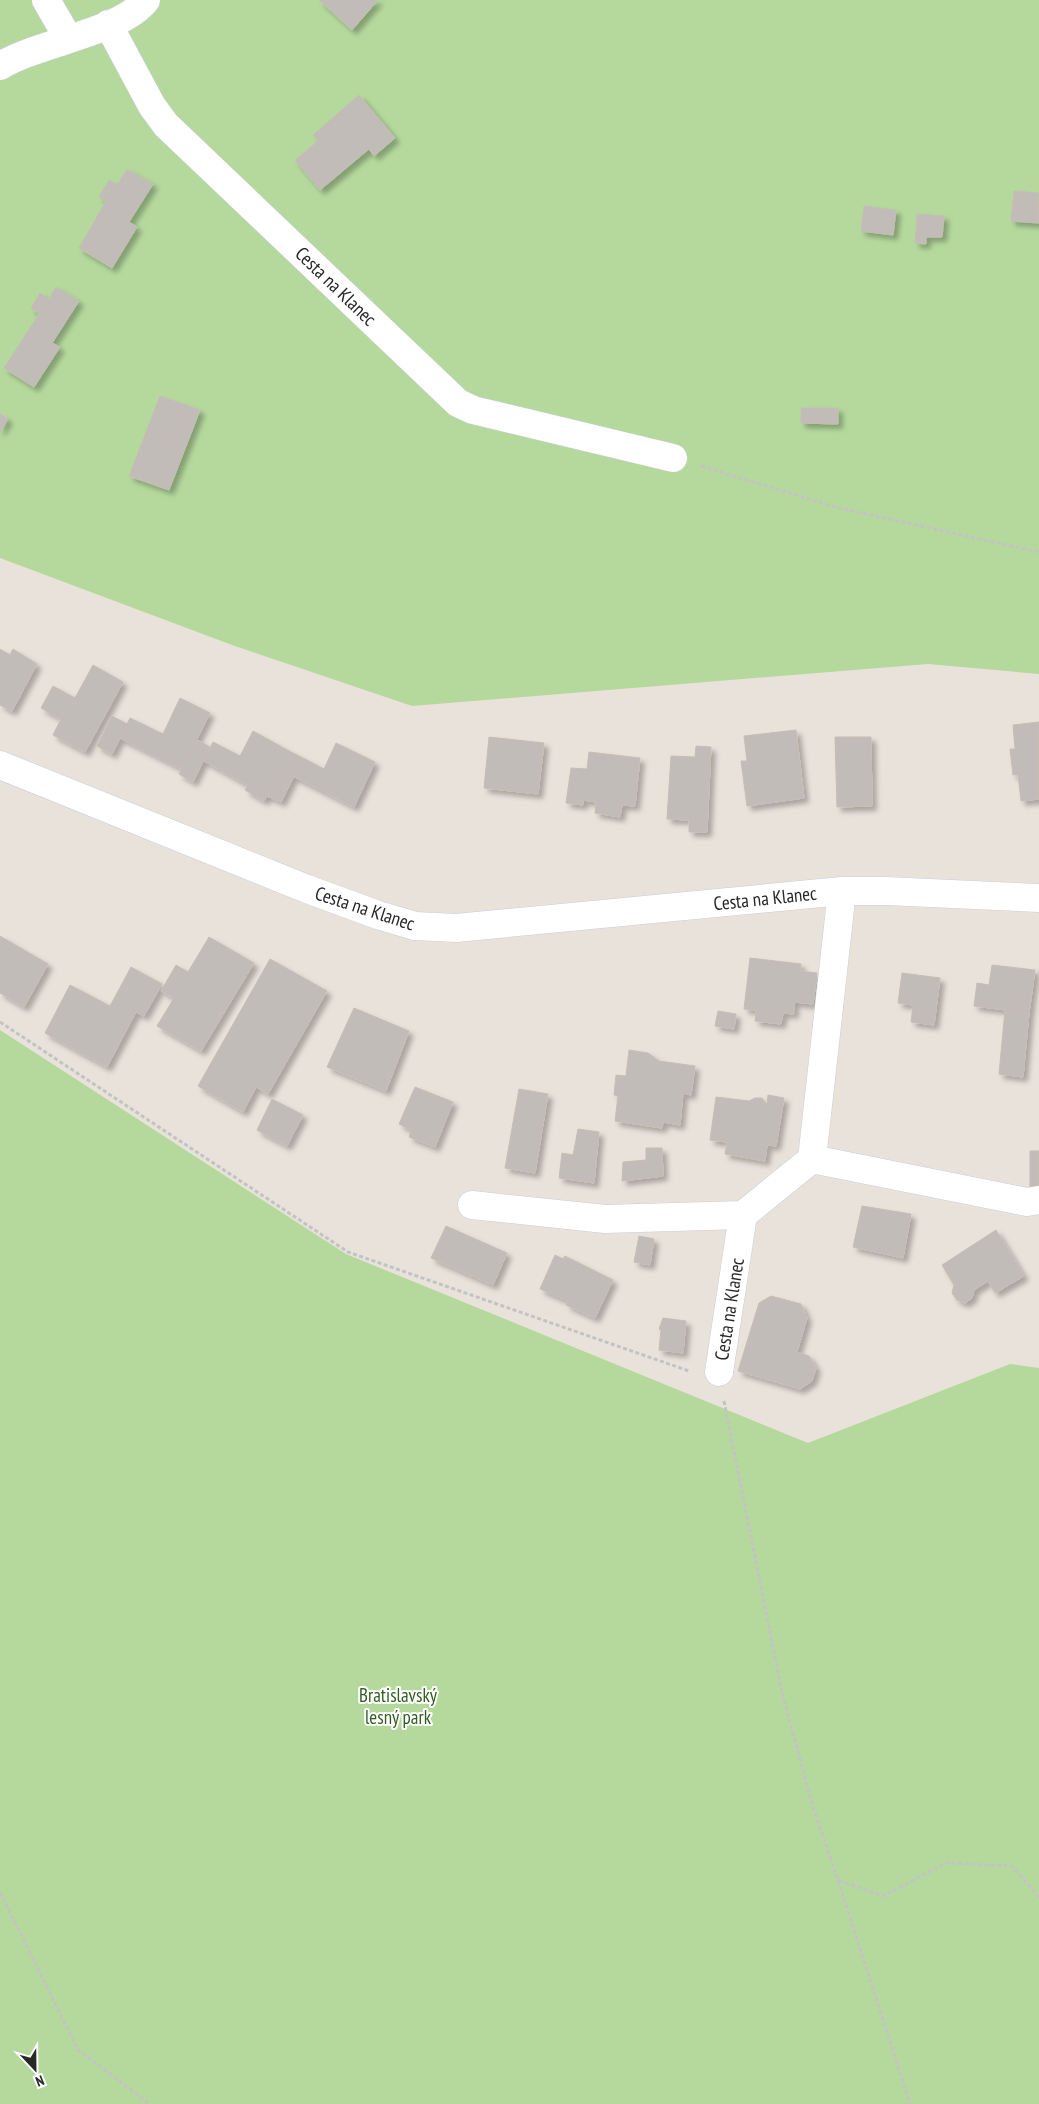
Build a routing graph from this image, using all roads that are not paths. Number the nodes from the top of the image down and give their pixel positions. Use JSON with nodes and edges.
{"nodes":[{"id":1,"x":46,"y":0,"type":"edge"},
{"id":2,"x":146,"y":0,"type":"edge"},
{"id":3,"x":108,"y":24,"type":"junction"},
{"id":4,"x":68,"y":38,"type":"junction"},
{"id":5,"x":0,"y":66,"type":"edge"},
{"id":6,"x":673,"y":458,"type":"road end"},
{"id":7,"x":0,"y":765,"type":"edge"},
{"id":8,"x":842,"y":891,"type":"junction"},
{"id":9,"x":1039,"y":898,"type":"edge"},
{"id":10,"x":812,"y":1159,"type":"junction"},
{"id":11,"x":1039,"y":1200,"type":"edge"},
{"id":12,"x":472,"y":1205,"type":"dead end"},
{"id":13,"x":743,"y":1215,"type":"junction"},
{"id":14,"x":719,"y":1372,"type":"road end"}],
"edges":[{"from":1,"to":4,"type":"street"},
{"from":2,"to":3,"type":"street"},
{"from":3,"to":4,"type":"street"},
{"from":3,"to":6,"type":"street","name":"Cesta na Klanec"},
{"from":4,"to":5,"type":"street"},
{"from":7,"to":8,"type":"street","name":"Cesta na Klanec"},
{"from":8,"to":9,"type":"street","name":"Cesta na Klanec"},
{"from":8,"to":10,"type":"street","name":"Cesta na Klanec"},
{"from":10,"to":11,"type":"street"},
{"from":10,"to":13,"type":"street"},
{"from":12,"to":13,"type":"street"},
{"from":13,"to":14,"type":"street","name":"Cesta na Klanec"}]}
